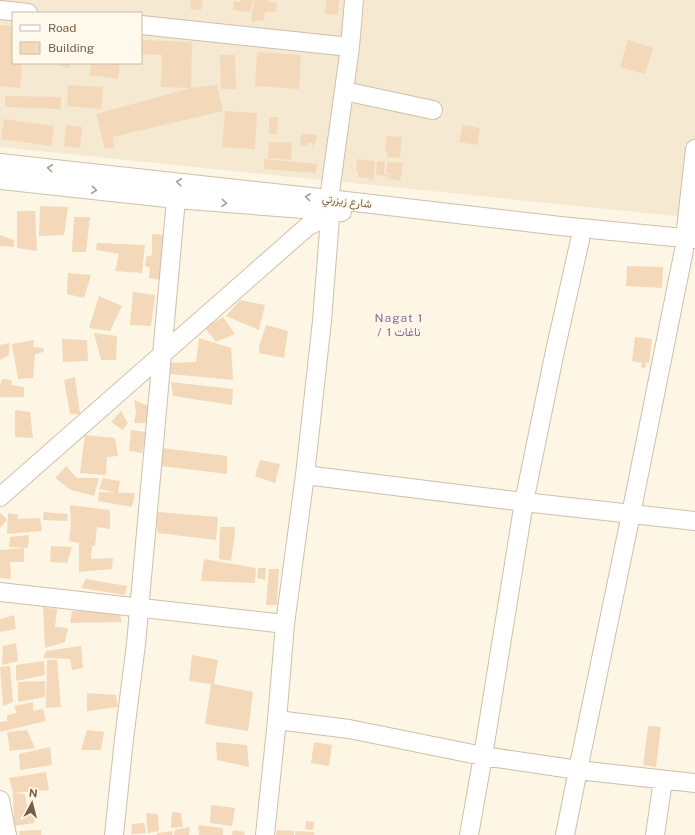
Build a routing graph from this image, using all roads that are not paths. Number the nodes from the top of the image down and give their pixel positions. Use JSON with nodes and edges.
{"nodes":[{"id":1,"x":354,"y":0,"type":"edge"},
{"id":2,"x":0,"y":10,"type":"edge"},
{"id":3,"x":19,"y":12,"type":"edge"},
{"id":4,"x":142,"y":25,"type":"edge"},
{"id":5,"x":350,"y":47,"type":"junction"},
{"id":6,"x":344,"y":91,"type":"junction"},
{"id":7,"x":433,"y":110,"type":"dead end"},
{"id":8,"x":695,"y":149,"type":"edge"},
{"id":9,"x":0,"y":163,"type":"edge"},
{"id":10,"x":0,"y":180,"type":"edge"},
{"id":11,"x":176,"y":200,"type":"junction"},
{"id":12,"x":329,"y":209,"type":"junction"},
{"id":13,"x":580,"y":240,"type":"junction"},
{"id":14,"x":690,"y":245,"type":"edge"},
{"id":15,"x":162,"y":355,"type":"junction"},
{"id":16,"x":305,"y":475,"type":"junction"},
{"id":17,"x":0,"y":498,"type":"edge"},
{"id":18,"x":524,"y":502,"type":"junction"},
{"id":19,"x":631,"y":514,"type":"junction"},
{"id":20,"x":695,"y":521,"type":"edge"},
{"id":21,"x":0,"y":592,"type":"edge"},
{"id":22,"x":139,"y":608,"type":"junction"},
{"id":23,"x":285,"y":624,"type":"junction"},
{"id":24,"x":277,"y":720,"type":"junction"},
{"id":25,"x":483,"y":756,"type":"junction"},
{"id":26,"x":578,"y":770,"type":"junction"},
{"id":27,"x":663,"y":780,"type":"junction"},
{"id":28,"x":695,"y":783,"type":"edge"},
{"id":29,"x":0,"y":800,"type":"edge"},
{"id":30,"x":7,"y":835,"type":"edge"},
{"id":31,"x":114,"y":835,"type":"edge"},
{"id":32,"x":265,"y":835,"type":"edge"},
{"id":33,"x":470,"y":835,"type":"edge"},
{"id":34,"x":565,"y":835,"type":"edge"},
{"id":35,"x":655,"y":835,"type":"edge"}],
"edges":[{"from":1,"to":5,"type":"street"},
{"from":2,"to":3,"type":"street"},
{"from":4,"to":5,"type":"street"},
{"from":5,"to":6,"type":"street"},
{"from":6,"to":7,"type":"street"},
{"from":6,"to":12,"type":"street"},
{"from":8,"to":14,"type":"street"},
{"from":12,"to":9,"type":"street","name":"شارع زيزرتي","one_way":true},
{"from":10,"to":11,"type":"street","name":"شارع زيزرتي","one_way":true},
{"from":11,"to":12,"type":"street","name":"شارع زيزرتي","one_way":true},
{"from":11,"to":15,"type":"street"},
{"from":12,"to":13,"type":"street","name":"شارع زيزرتي"},
{"from":12,"to":14,"type":"street","name":"شارع زيزرتي"},
{"from":12,"to":15,"type":"street"},
{"from":12,"to":16,"type":"street"},
{"from":13,"to":14,"type":"street","name":"شارع زيزرتي"},
{"from":13,"to":18,"type":"street"},
{"from":14,"to":19,"type":"street"},
{"from":15,"to":17,"type":"street"},
{"from":15,"to":22,"type":"street"},
{"from":16,"to":18,"type":"street"},
{"from":16,"to":23,"type":"street"},
{"from":18,"to":19,"type":"street"},
{"from":18,"to":25,"type":"street"},
{"from":19,"to":20,"type":"street"},
{"from":19,"to":26,"type":"street"},
{"from":21,"to":22,"type":"street"},
{"from":22,"to":23,"type":"street"},
{"from":22,"to":31,"type":"street"},
{"from":23,"to":24,"type":"street"},
{"from":24,"to":25,"type":"street"},
{"from":24,"to":32,"type":"street"},
{"from":25,"to":26,"type":"street"},
{"from":25,"to":33,"type":"street"},
{"from":26,"to":27,"type":"street"},
{"from":26,"to":34,"type":"street"},
{"from":27,"to":28,"type":"street"},
{"from":27,"to":35,"type":"street"},
{"from":29,"to":30,"type":"street"}]}
